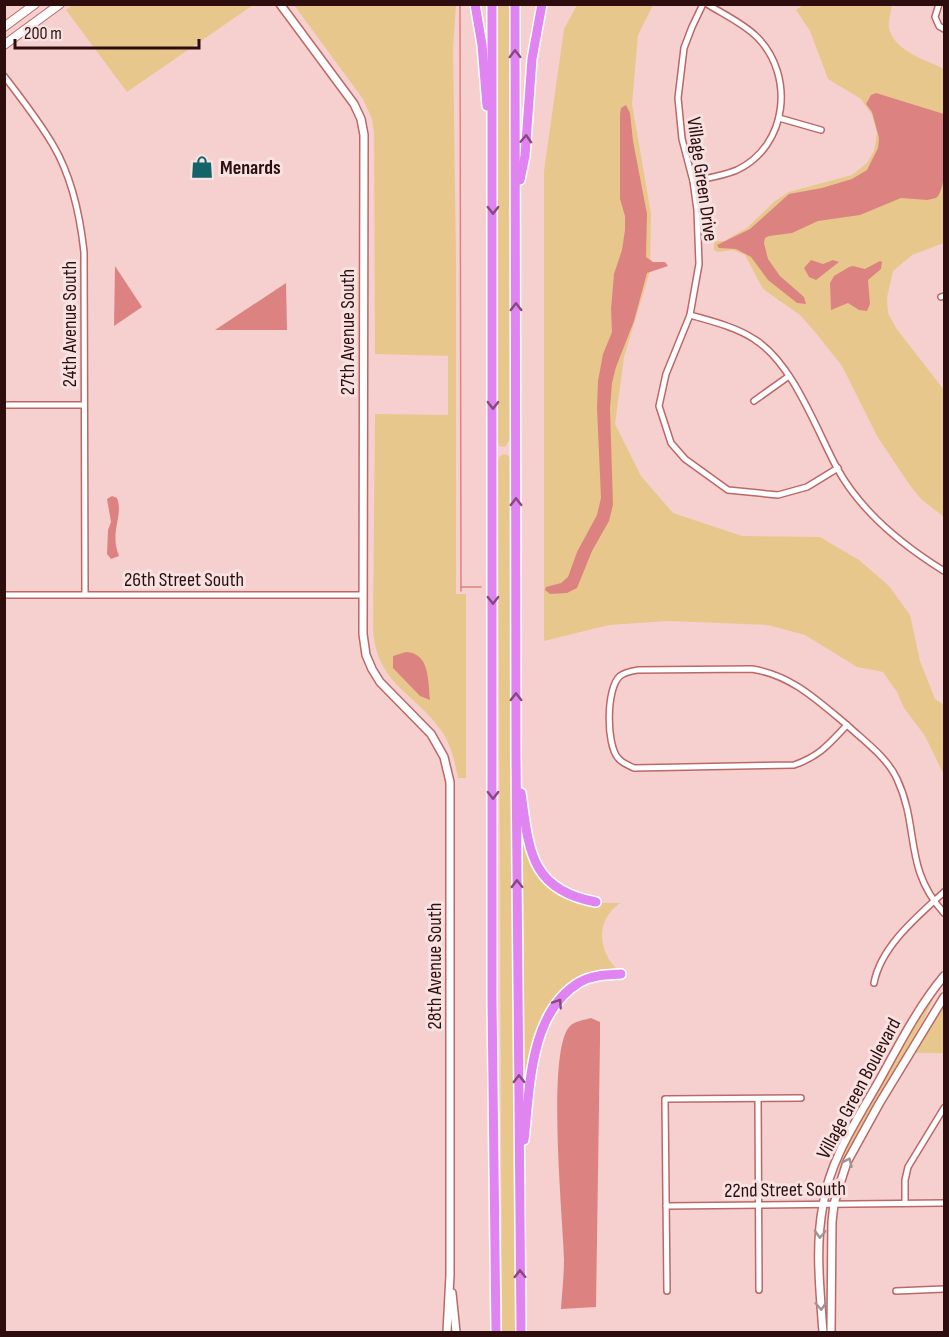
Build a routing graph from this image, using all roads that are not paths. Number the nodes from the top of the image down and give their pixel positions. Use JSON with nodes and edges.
{"nodes":[{"id":1,"x":35,"y":4,"type":"edge"},
{"id":2,"x":60,"y":4,"type":"edge"},
{"id":3,"x":280,"y":4,"type":"edge"},
{"id":4,"x":475,"y":4,"type":"edge"},
{"id":5,"x":492,"y":4,"type":"edge"},
{"id":6,"x":515,"y":4,"type":"edge"},
{"id":7,"x":543,"y":4,"type":"edge"},
{"id":8,"x":705,"y":4,"type":"edge"},
{"id":9,"x":939,"y":4,"type":"edge"},
{"id":10,"x":4,"y":27,"type":"edge"},
{"id":11,"x":945,"y":29,"type":"edge"},
{"id":12,"x":4,"y":45,"type":"edge"},
{"id":13,"x":4,"y":76,"type":"edge"},
{"id":14,"x":779,"y":118,"type":"junction"},
{"id":15,"x":821,"y":130,"type":"dead end"},
{"id":16,"x":493,"y":174,"type":"junction"},
{"id":17,"x":693,"y":181,"type":"junction"},
{"id":18,"x":516,"y":196,"type":"junction"},
{"id":19,"x":690,"y":315,"type":"junction"},
{"id":20,"x":789,"y":376,"type":"junction"},
{"id":21,"x":754,"y":401,"type":"dead end"},
{"id":22,"x":4,"y":405,"type":"edge"},
{"id":23,"x":84,"y":405,"type":"junction"},
{"id":24,"x":838,"y":468,"type":"junction"},
{"id":25,"x":945,"y":571,"type":"edge"},
{"id":26,"x":85,"y":594,"type":"junction"},
{"id":27,"x":4,"y":595,"type":"edge"},
{"id":28,"x":363,"y":595,"type":"junction"},
{"id":29,"x":380,"y":682,"type":"joint"},
{"id":30,"x":847,"y":724,"type":"junction"},
{"id":31,"x":516,"y":755,"type":"junction"},
{"id":32,"x":945,"y":892,"type":"edge"},
{"id":33,"x":596,"y":902,"type":"dead end"},
{"id":34,"x":934,"y":902,"type":"junction"},
{"id":35,"x":945,"y":913,"type":"edge"},
{"id":36,"x":621,"y":975,"type":"dead end"},
{"id":37,"x":945,"y":976,"type":"edge"},
{"id":38,"x":874,"y":983,"type":"dead end"},
{"id":39,"x":945,"y":997,"type":"edge"},
{"id":40,"x":801,"y":1098,"type":"dead end"},
{"id":41,"x":758,"y":1099,"type":"junction"},
{"id":42,"x":945,"y":1108,"type":"edge"},
{"id":43,"x":519,"y":1181,"type":"junction"},
{"id":44,"x":905,"y":1203,"type":"junction"},
{"id":45,"x":945,"y":1203,"type":"edge"},
{"id":46,"x":759,"y":1204,"type":"junction"},
{"id":47,"x":823,"y":1204,"type":"junction"},
{"id":48,"x":834,"y":1204,"type":"junction"},
{"id":49,"x":666,"y":1206,"type":"junction"},
{"id":50,"x":450,"y":1275,"type":"junction"},
{"id":51,"x":945,"y":1289,"type":"edge"},
{"id":52,"x":759,"y":1290,"type":"dead end"},
{"id":53,"x":667,"y":1291,"type":"dead end"},
{"id":54,"x":896,"y":1291,"type":"dead end"},
{"id":55,"x":447,"y":1332,"type":"edge"},
{"id":56,"x":456,"y":1332,"type":"edge"},
{"id":57,"x":496,"y":1332,"type":"edge"},
{"id":58,"x":521,"y":1332,"type":"edge"},
{"id":59,"x":823,"y":1332,"type":"edge"},
{"id":60,"x":831,"y":1332,"type":"edge"}],
"edges":[{"from":1,"to":10,"type":"main road"},
{"from":2,"to":12,"type":"main road"},
{"from":3,"to":28,"type":"street","name":"27th Avenue South"},
{"from":4,"to":16,"type":"highway"},
{"from":5,"to":16,"type":"highway"},
{"from":18,"to":6,"type":"highway","one_way":true},
{"from":18,"to":7,"type":"highway","one_way":true},
{"from":8,"to":14,"type":"street"},
{"from":8,"to":17,"type":"street","name":"Village Green Drive"},
{"from":9,"to":11,"type":"street"},
{"from":13,"to":23,"type":"street","name":"24th Avenue South"},
{"from":14,"to":15,"type":"street"},
{"from":14,"to":17,"type":"street"},
{"from":16,"to":57,"type":"highway","one_way":true},
{"from":17,"to":19,"type":"street","name":"Village Green Drive"},
{"from":31,"to":18,"type":"highway","one_way":true},
{"from":19,"to":20,"type":"street"},
{"from":19,"to":24,"type":"street","name":"Village Green Drive"},
{"from":20,"to":21,"type":"street"},
{"from":20,"to":24,"type":"street"},
{"from":22,"to":23,"type":"street"},
{"from":23,"to":26,"type":"street","name":"24th Avenue South"},
{"from":24,"to":25,"type":"street"},
{"from":26,"to":27,"type":"street","name":"26th Street South"},
{"from":26,"to":28,"type":"street","name":"26th Street South"},
{"from":28,"to":29,"type":"street","name":"27th Avenue South"},
{"from":29,"to":50,"type":"street","name":"28th Avenue South"},
{"from":30,"to":30,"type":"street"},
{"from":30,"to":34,"type":"street"},
{"from":31,"to":33,"type":"highway"},
{"from":43,"to":31,"type":"highway","one_way":true},
{"from":32,"to":34,"type":"street"},
{"from":34,"to":35,"type":"street"},
{"from":34,"to":38,"type":"street"},
{"from":43,"to":36,"type":"highway","one_way":true},
{"from":37,"to":47,"type":"street","name":"Village Green Boulevard"},
{"from":48,"to":39,"type":"street","name":"Village Green Boulevard","one_way":true},
{"from":40,"to":41,"type":"street"},
{"from":41,"to":46,"type":"street"},
{"from":41,"to":49,"type":"street"},
{"from":42,"to":44,"type":"street"},
{"from":58,"to":43,"type":"highway","one_way":true},
{"from":44,"to":45,"type":"street","name":"22nd Street South"},
{"from":44,"to":48,"type":"street","name":"22nd Street South"},
{"from":46,"to":47,"type":"street","name":"22nd Street South"},
{"from":46,"to":49,"type":"street","name":"22nd Street South"},
{"from":46,"to":52,"type":"street"},
{"from":47,"to":48,"type":"street","name":"22nd Street South"},
{"from":47,"to":59,"type":"street","name":"Village Green Boulevard","one_way":true},
{"from":48,"to":60,"type":"street","name":"Village Green Boulevard"},
{"from":49,"to":53,"type":"street"},
{"from":50,"to":55,"type":"street","name":"28th Avenue South"},
{"from":50,"to":56,"type":"street","name":"28th Avenue South"},
{"from":51,"to":54,"type":"street"}]}
